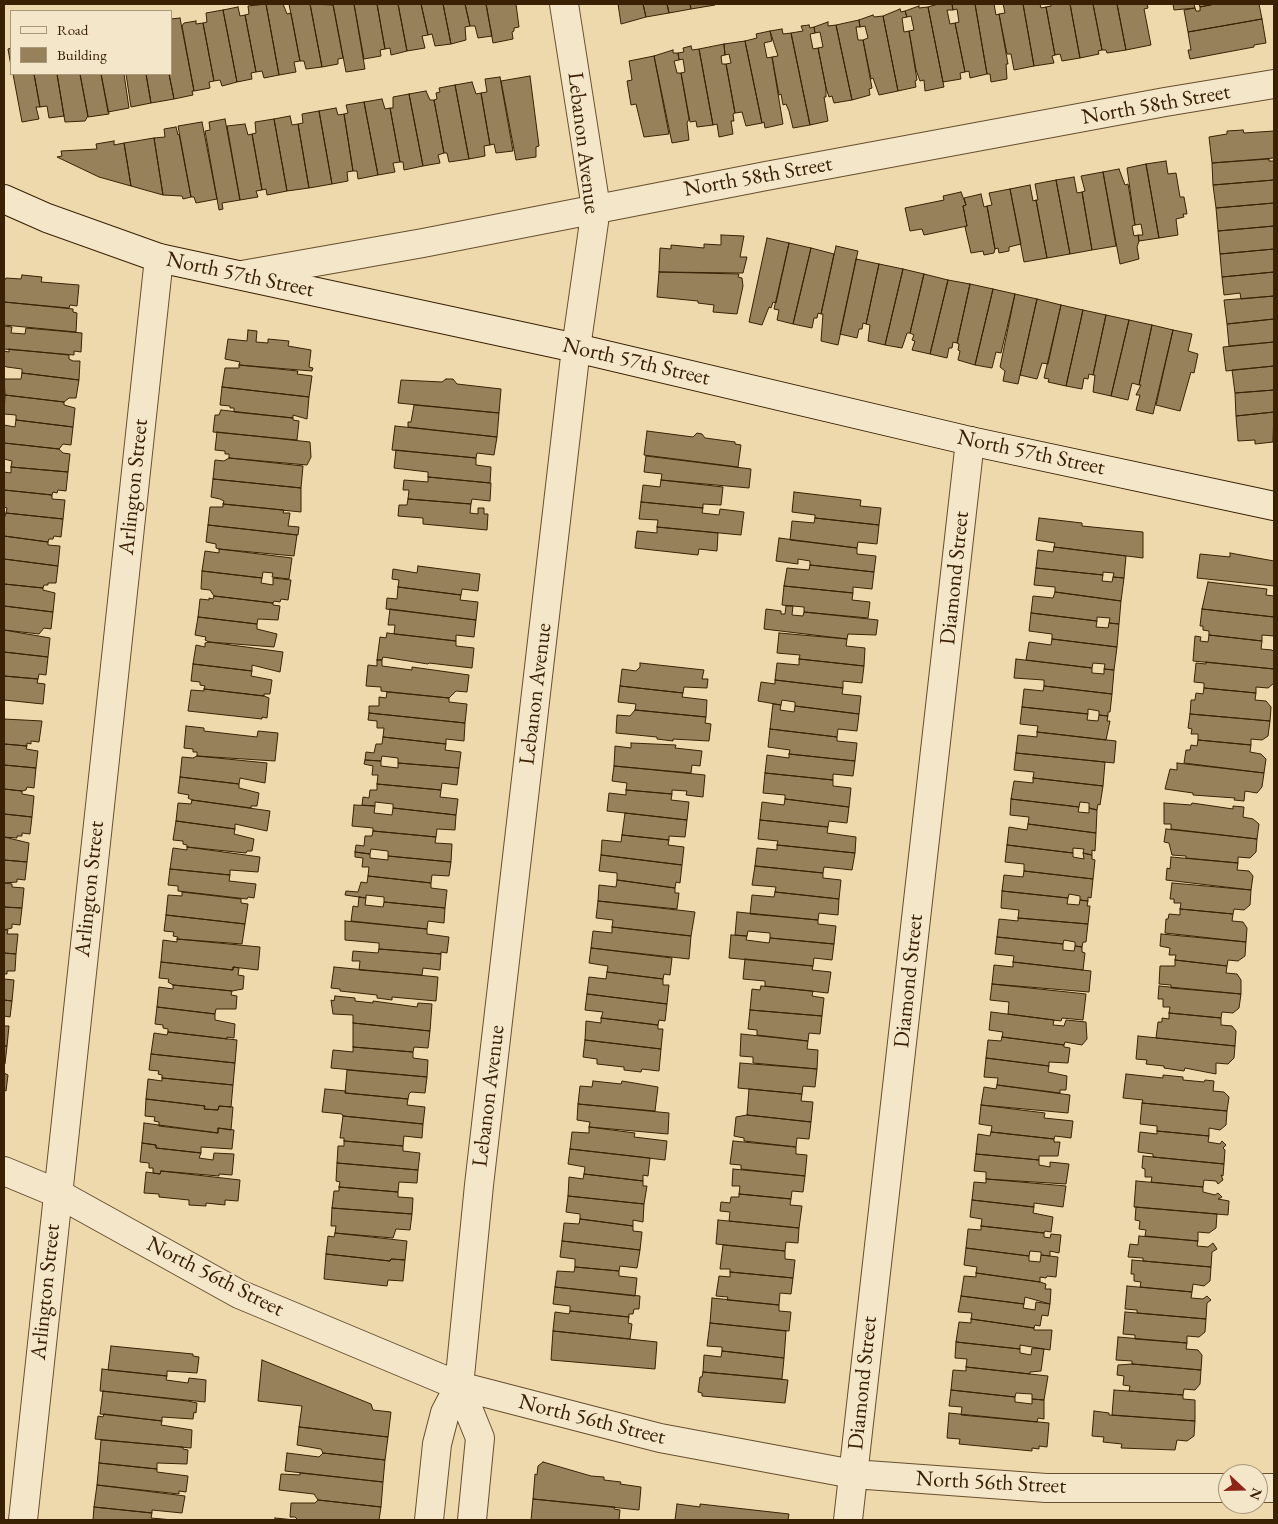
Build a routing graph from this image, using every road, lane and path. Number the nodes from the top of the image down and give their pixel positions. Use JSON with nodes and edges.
{"nodes":[{"id":1,"x":564,"y":4,"type":"edge"},
{"id":2,"x":1274,"y":84,"type":"edge"},
{"id":3,"x":4,"y":200,"type":"edge"},
{"id":4,"x":596,"y":208,"type":"junction"},
{"id":5,"x":159,"y":258,"type":"junction"},
{"id":6,"x":242,"y":275,"type":"junction"},
{"id":7,"x":576,"y":348,"type":"junction"},
{"id":8,"x":970,"y":441,"type":"junction"},
{"id":9,"x":1274,"y":506,"type":"edge"},
{"id":10,"x":4,"y":1171,"type":"edge"},
{"id":11,"x":57,"y":1193,"type":"junction"},
{"id":12,"x":459,"y":1386,"type":"junction"},
{"id":13,"x":853,"y":1474,"type":"junction"},
{"id":14,"x":1218,"y":1488,"type":"edge"},
{"id":15,"x":23,"y":1520,"type":"edge"},
{"id":16,"x":429,"y":1520,"type":"edge"},
{"id":17,"x":472,"y":1520,"type":"edge"},
{"id":18,"x":848,"y":1520,"type":"edge"}],
"edges":[{"from":1,"to":4,"type":"street","name":"Lebanon Avenue"},
{"from":2,"to":4,"type":"street","name":"North 58th Street"},
{"from":3,"to":5,"type":"street","name":"North 57th Street"},
{"from":4,"to":6,"type":"street","name":"North 58th Street"},
{"from":4,"to":7,"type":"street","name":"Lebanon Avenue"},
{"from":5,"to":6,"type":"street","name":"North 57th Street"},
{"from":5,"to":11,"type":"street","name":"Arlington Street"},
{"from":6,"to":7,"type":"street","name":"North 57th Street"},
{"from":7,"to":8,"type":"street","name":"North 57th Street"},
{"from":7,"to":12,"type":"street","name":"Lebanon Avenue"},
{"from":8,"to":9,"type":"street","name":"North 57th Street"},
{"from":8,"to":13,"type":"street","name":"Diamond Street"},
{"from":10,"to":11,"type":"street","name":"North 56th Street"},
{"from":11,"to":12,"type":"street","name":"North 56th Street"},
{"from":11,"to":15,"type":"street","name":"Arlington Street"},
{"from":12,"to":13,"type":"street","name":"North 56th Street"},
{"from":12,"to":16,"type":"street","name":"Lebanon Avenue"},
{"from":12,"to":17,"type":"street","name":"Lebanon Avenue"},
{"from":13,"to":14,"type":"street","name":"North 56th Street"},
{"from":13,"to":18,"type":"street","name":"Diamond Street"}]}
